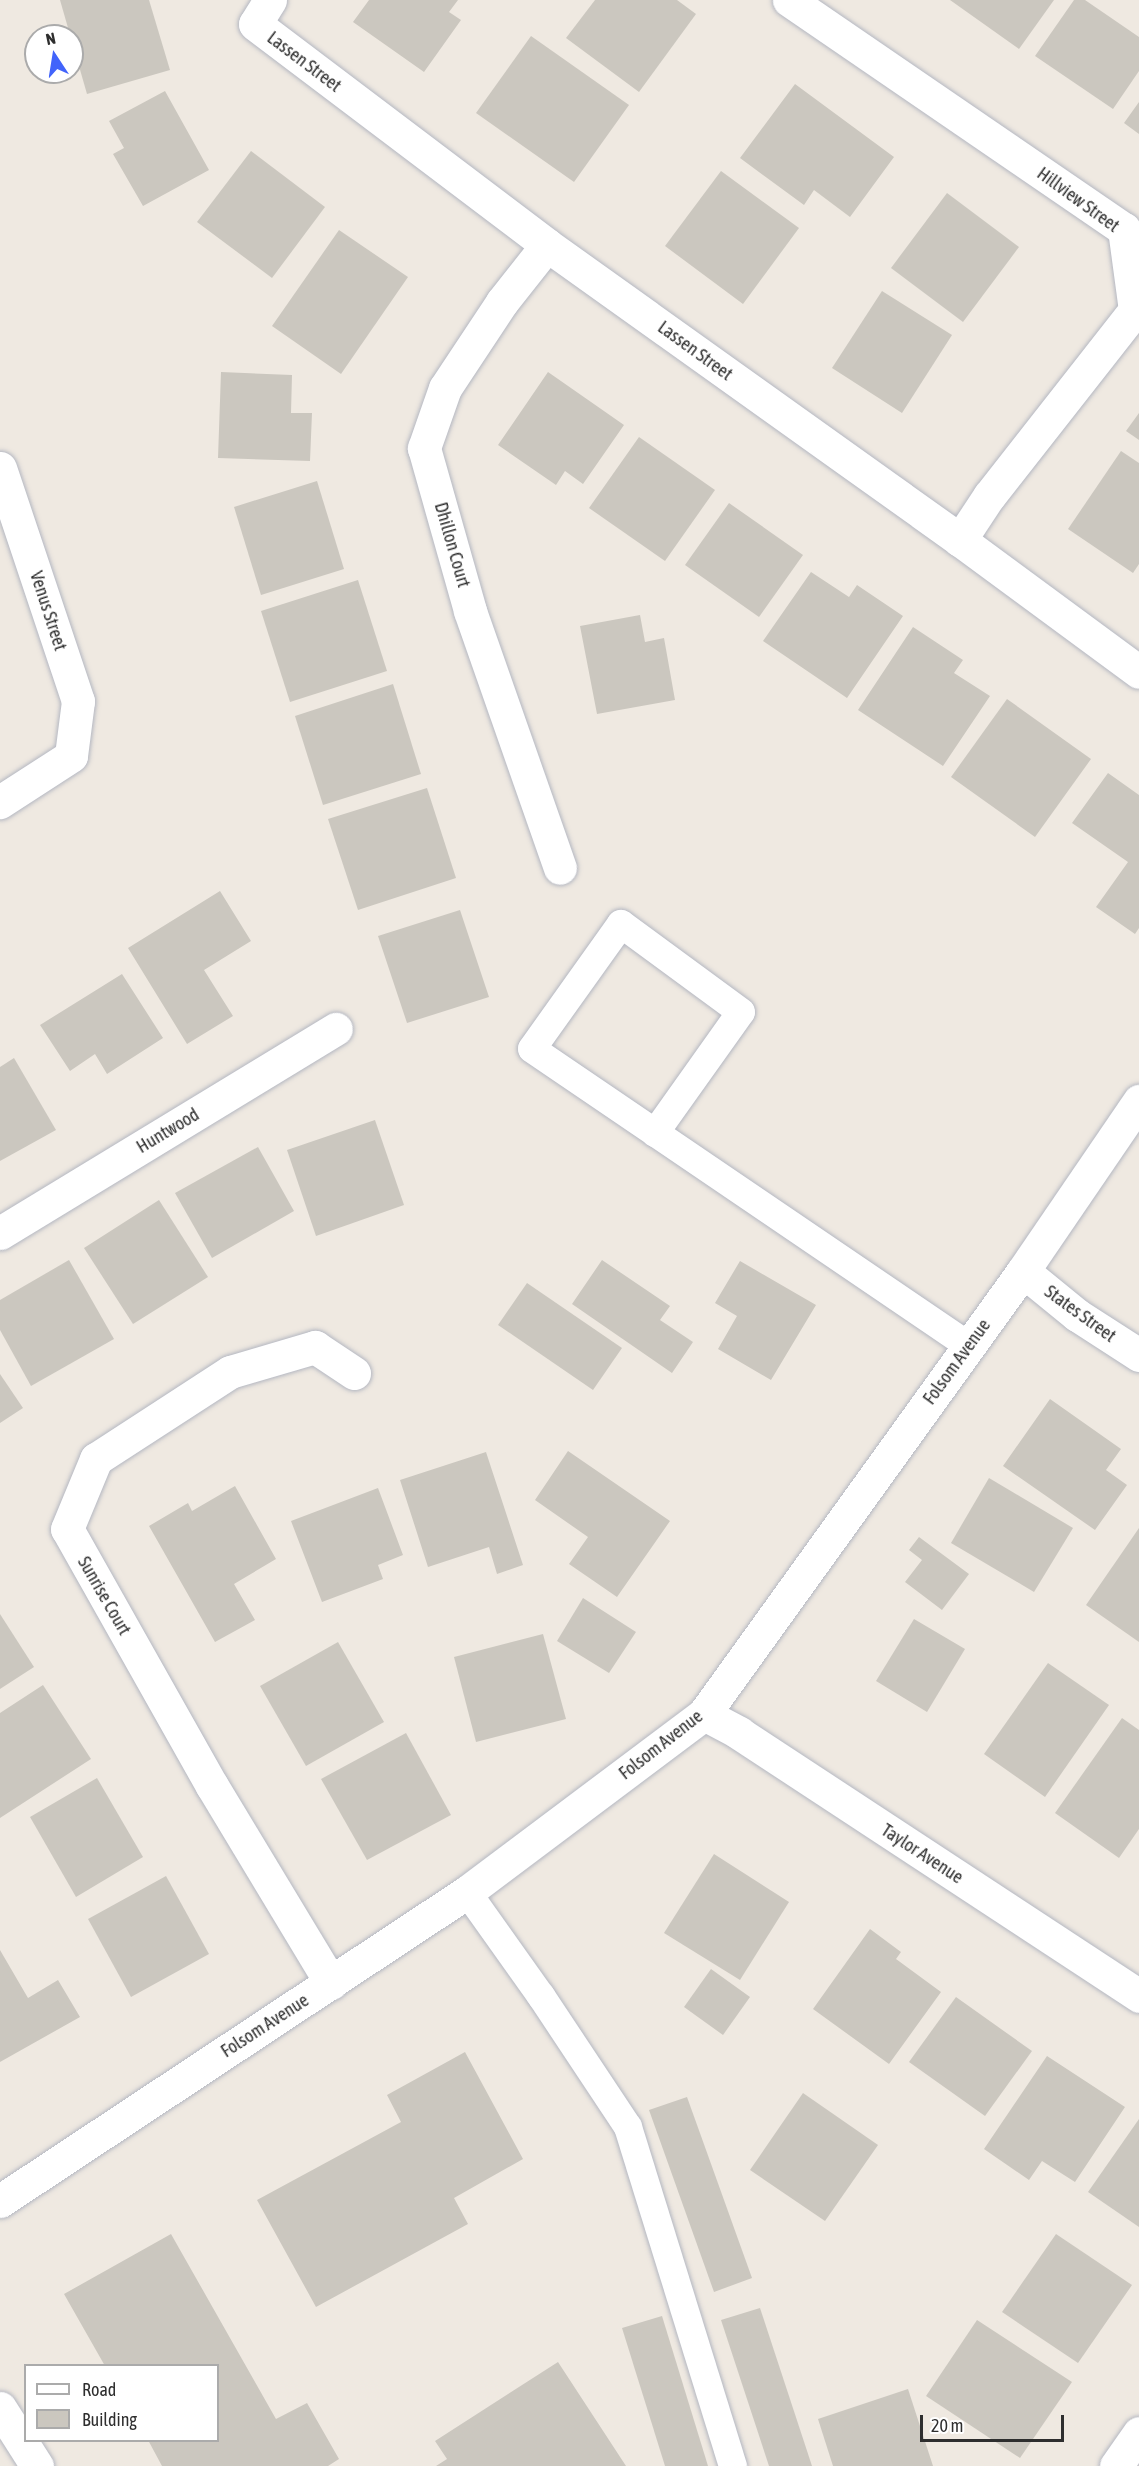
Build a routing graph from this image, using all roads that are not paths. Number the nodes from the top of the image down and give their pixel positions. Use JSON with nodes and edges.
{"nodes":[{"id":1,"x":789,"y":0,"type":"edge"},
{"id":2,"x":262,"y":12,"type":"edge"},
{"id":3,"x":547,"y":245,"type":"junction"},
{"id":4,"x":0,"y":468,"type":"edge"},
{"id":5,"x":960,"y":540,"type":"junction"},
{"id":6,"x":1139,"y":672,"type":"edge"},
{"id":7,"x":0,"y":802,"type":"edge"},
{"id":8,"x":560,"y":868,"type":"dead end"},
{"id":9,"x":336,"y":1029,"type":"dead end"},
{"id":10,"x":1139,"y":1101,"type":"edge"},
{"id":11,"x":655,"y":1133,"type":"junction"},
{"id":12,"x":0,"y":1233,"type":"edge"},
{"id":13,"x":1023,"y":1271,"type":"junction"},
{"id":14,"x":969,"y":1346,"type":"junction"},
{"id":15,"x":1139,"y":1355,"type":"edge"},
{"id":16,"x":354,"y":1373,"type":"dead end"},
{"id":17,"x":704,"y":1714,"type":"junction"},
{"id":18,"x":467,"y":1892,"type":"junction"},
{"id":19,"x":331,"y":1983,"type":"junction"},
{"id":20,"x":1139,"y":1996,"type":"edge"},
{"id":21,"x":0,"y":2201,"type":"edge"},
{"id":22,"x":0,"y":2408,"type":"edge"},
{"id":23,"x":1139,"y":2433,"type":"edge"},
{"id":24,"x":37,"y":2466,"type":"edge"},
{"id":25,"x":733,"y":2466,"type":"edge"},
{"id":26,"x":1116,"y":2466,"type":"edge"}],
"edges":[{"from":1,"to":5,"type":"street","name":"Hillview Street"},
{"from":2,"to":3,"type":"street","name":"Lassen Street"},
{"from":3,"to":5,"type":"street","name":"Lassen Street"},
{"from":3,"to":8,"type":"street","name":"Dhillon Court"},
{"from":4,"to":7,"type":"street","name":"Venus Street"},
{"from":5,"to":6,"type":"street","name":"Lassen Street"},
{"from":9,"to":12,"type":"street","name":"Huntwood"},
{"from":10,"to":13,"type":"street","name":"Folsom Avenue"},
{"from":11,"to":11,"type":"lane"},
{"from":11,"to":14,"type":"lane"},
{"from":13,"to":14,"type":"street","name":"Folsom Avenue"},
{"from":13,"to":15,"type":"street","name":"States Street"},
{"from":14,"to":17,"type":"street","name":"Folsom Avenue"},
{"from":16,"to":19,"type":"street","name":"Sunrise Court"},
{"from":17,"to":18,"type":"street","name":"Folsom Avenue"},
{"from":17,"to":20,"type":"street","name":"Taylor Avenue"},
{"from":18,"to":19,"type":"street","name":"Folsom Avenue"},
{"from":18,"to":25,"type":"lane"},
{"from":19,"to":21,"type":"street","name":"Folsom Avenue"},
{"from":22,"to":24,"type":"street"},
{"from":23,"to":26,"type":"street"}]}
